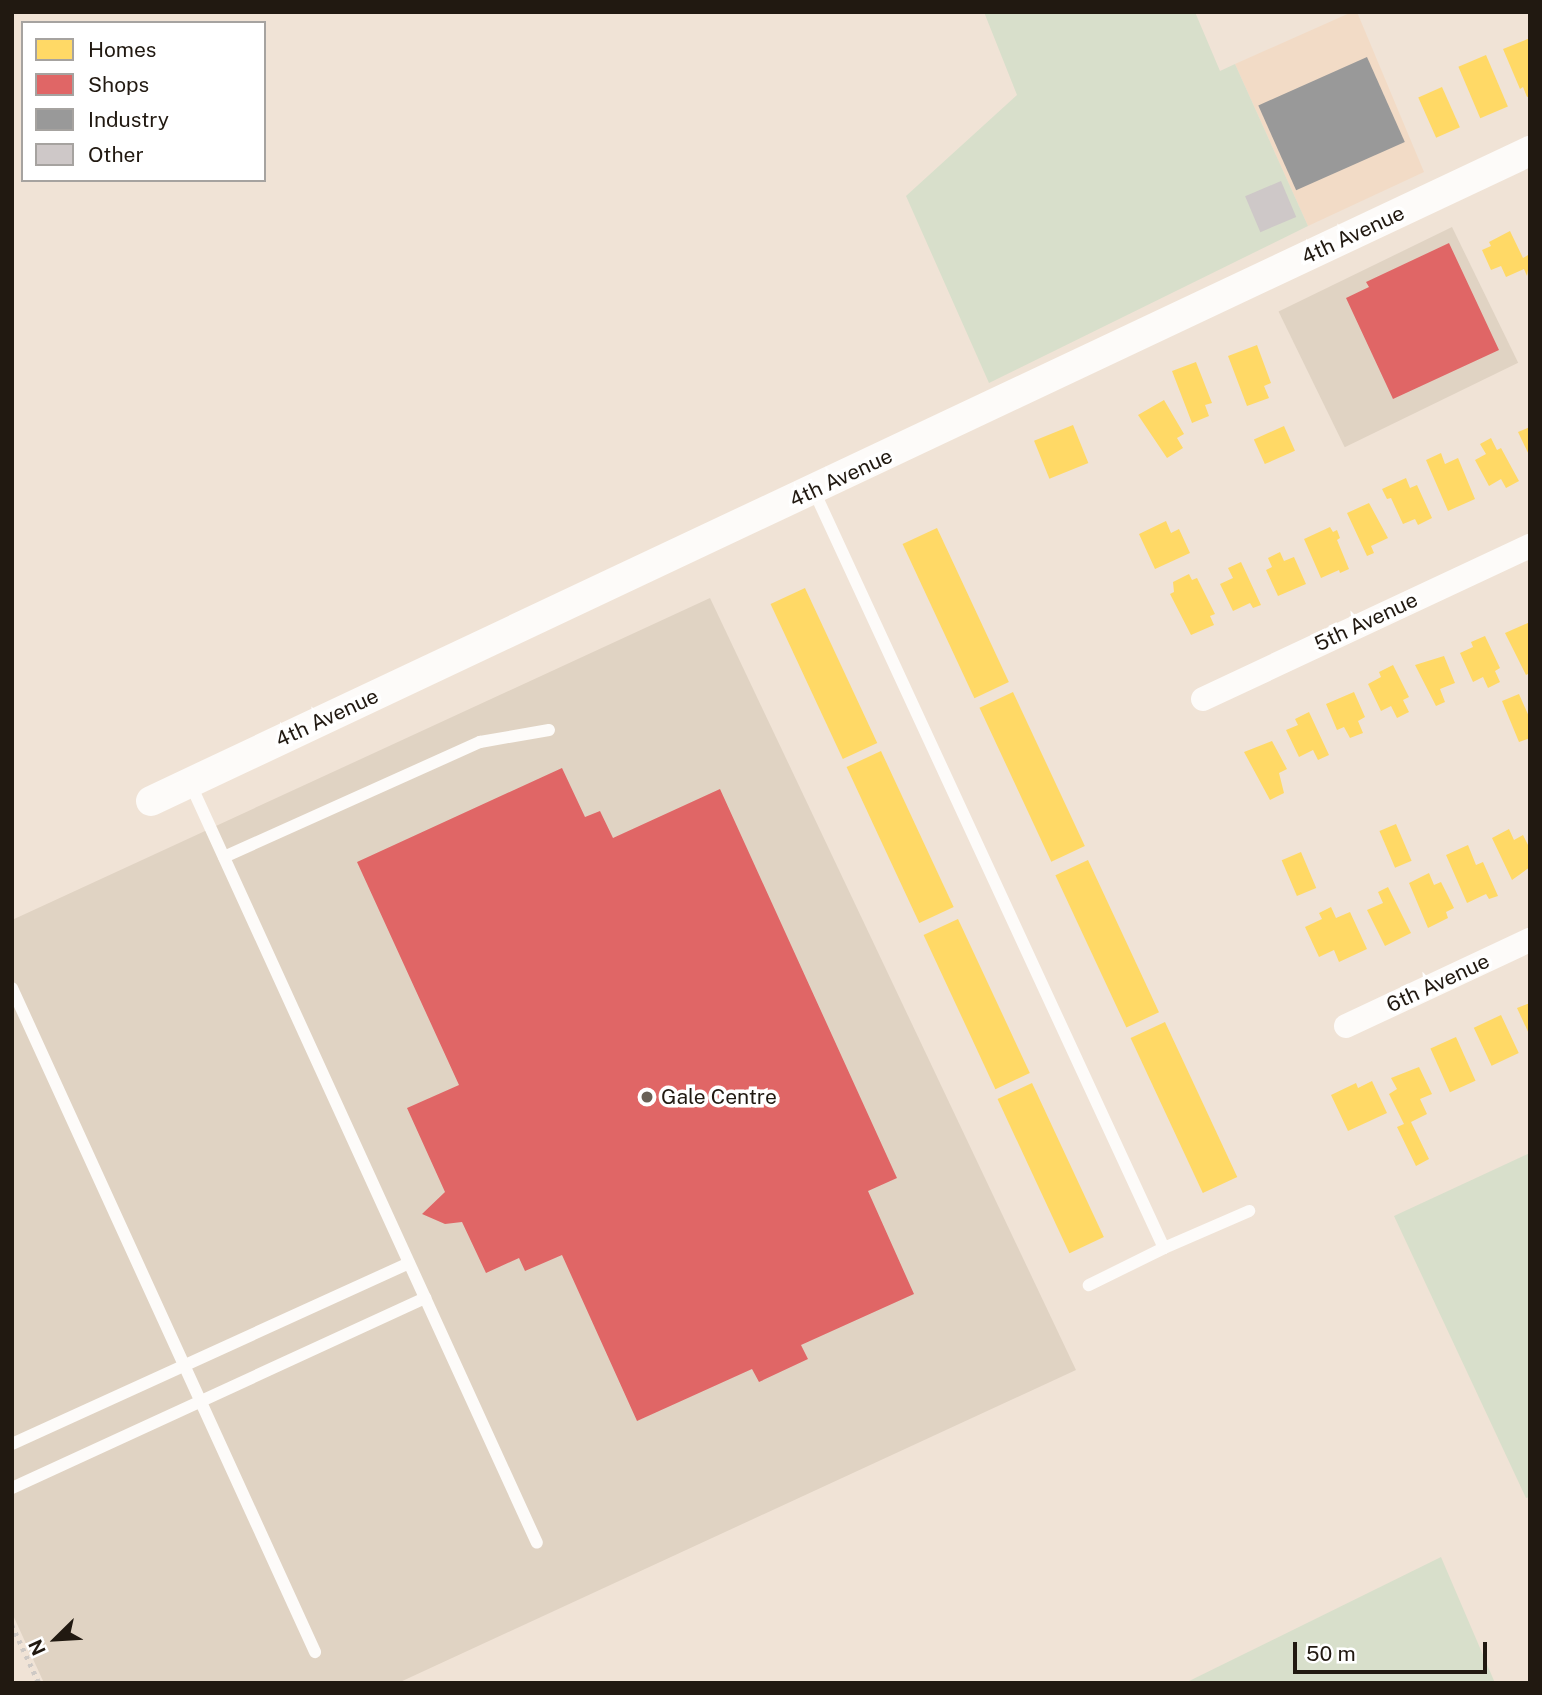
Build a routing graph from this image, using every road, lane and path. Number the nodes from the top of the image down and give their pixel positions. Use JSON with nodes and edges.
{"nodes":[{"id":1,"x":1530,"y":151,"type":"edge"},
{"id":2,"x":814,"y":491,"type":"junction"},
{"id":3,"x":1530,"y":546,"type":"edge"},
{"id":4,"x":1203,"y":699,"type":"dead end"},
{"id":5,"x":549,"y":730,"type":"dead end"},
{"id":6,"x":190,"y":783,"type":"junction"},
{"id":7,"x":151,"y":801,"type":"dead end"},
{"id":8,"x":224,"y":857,"type":"junction"},
{"id":9,"x":1530,"y":940,"type":"edge"},
{"id":10,"x":12,"y":988,"type":"edge"},
{"id":11,"x":1346,"y":1026,"type":"dead end"},
{"id":12,"x":1249,"y":1211,"type":"dead end"},
{"id":13,"x":1164,"y":1248,"type":"junction"},
{"id":14,"x":409,"y":1263,"type":"junction"},
{"id":15,"x":1089,"y":1285,"type":"dead end"},
{"id":16,"x":425,"y":1298,"type":"junction"},
{"id":17,"x":184,"y":1366,"type":"junction"},
{"id":18,"x":201,"y":1401,"type":"junction"},
{"id":19,"x":12,"y":1444,"type":"edge"},
{"id":20,"x":12,"y":1488,"type":"edge"},
{"id":21,"x":537,"y":1543,"type":"dead end"},
{"id":22,"x":12,"y":1625,"type":"edge"},
{"id":23,"x":315,"y":1652,"type":"dead end"},
{"id":24,"x":38,"y":1683,"type":"edge"}],
"edges":[{"from":1,"to":2,"type":"street","name":"4th Avenue"},
{"from":2,"to":6,"type":"street","name":"4th Avenue"},
{"from":2,"to":13,"type":"lane"},
{"from":3,"to":4,"type":"street","name":"5th Avenue"},
{"from":5,"to":8,"type":"lane"},
{"from":6,"to":7,"type":"street","name":"4th Avenue"},
{"from":6,"to":8,"type":"lane"},
{"from":8,"to":14,"type":"lane"},
{"from":9,"to":11,"type":"street","name":"6th Avenue"},
{"from":10,"to":17,"type":"lane"},
{"from":12,"to":13,"type":"lane"},
{"from":13,"to":15,"type":"lane"},
{"from":14,"to":16,"type":"lane"},
{"from":14,"to":17,"type":"lane"},
{"from":16,"to":18,"type":"lane"},
{"from":16,"to":21,"type":"lane"},
{"from":17,"to":18,"type":"lane"},
{"from":17,"to":19,"type":"lane"},
{"from":18,"to":20,"type":"lane"},
{"from":18,"to":23,"type":"lane"},
{"from":22,"to":24,"type":"path"}]}
